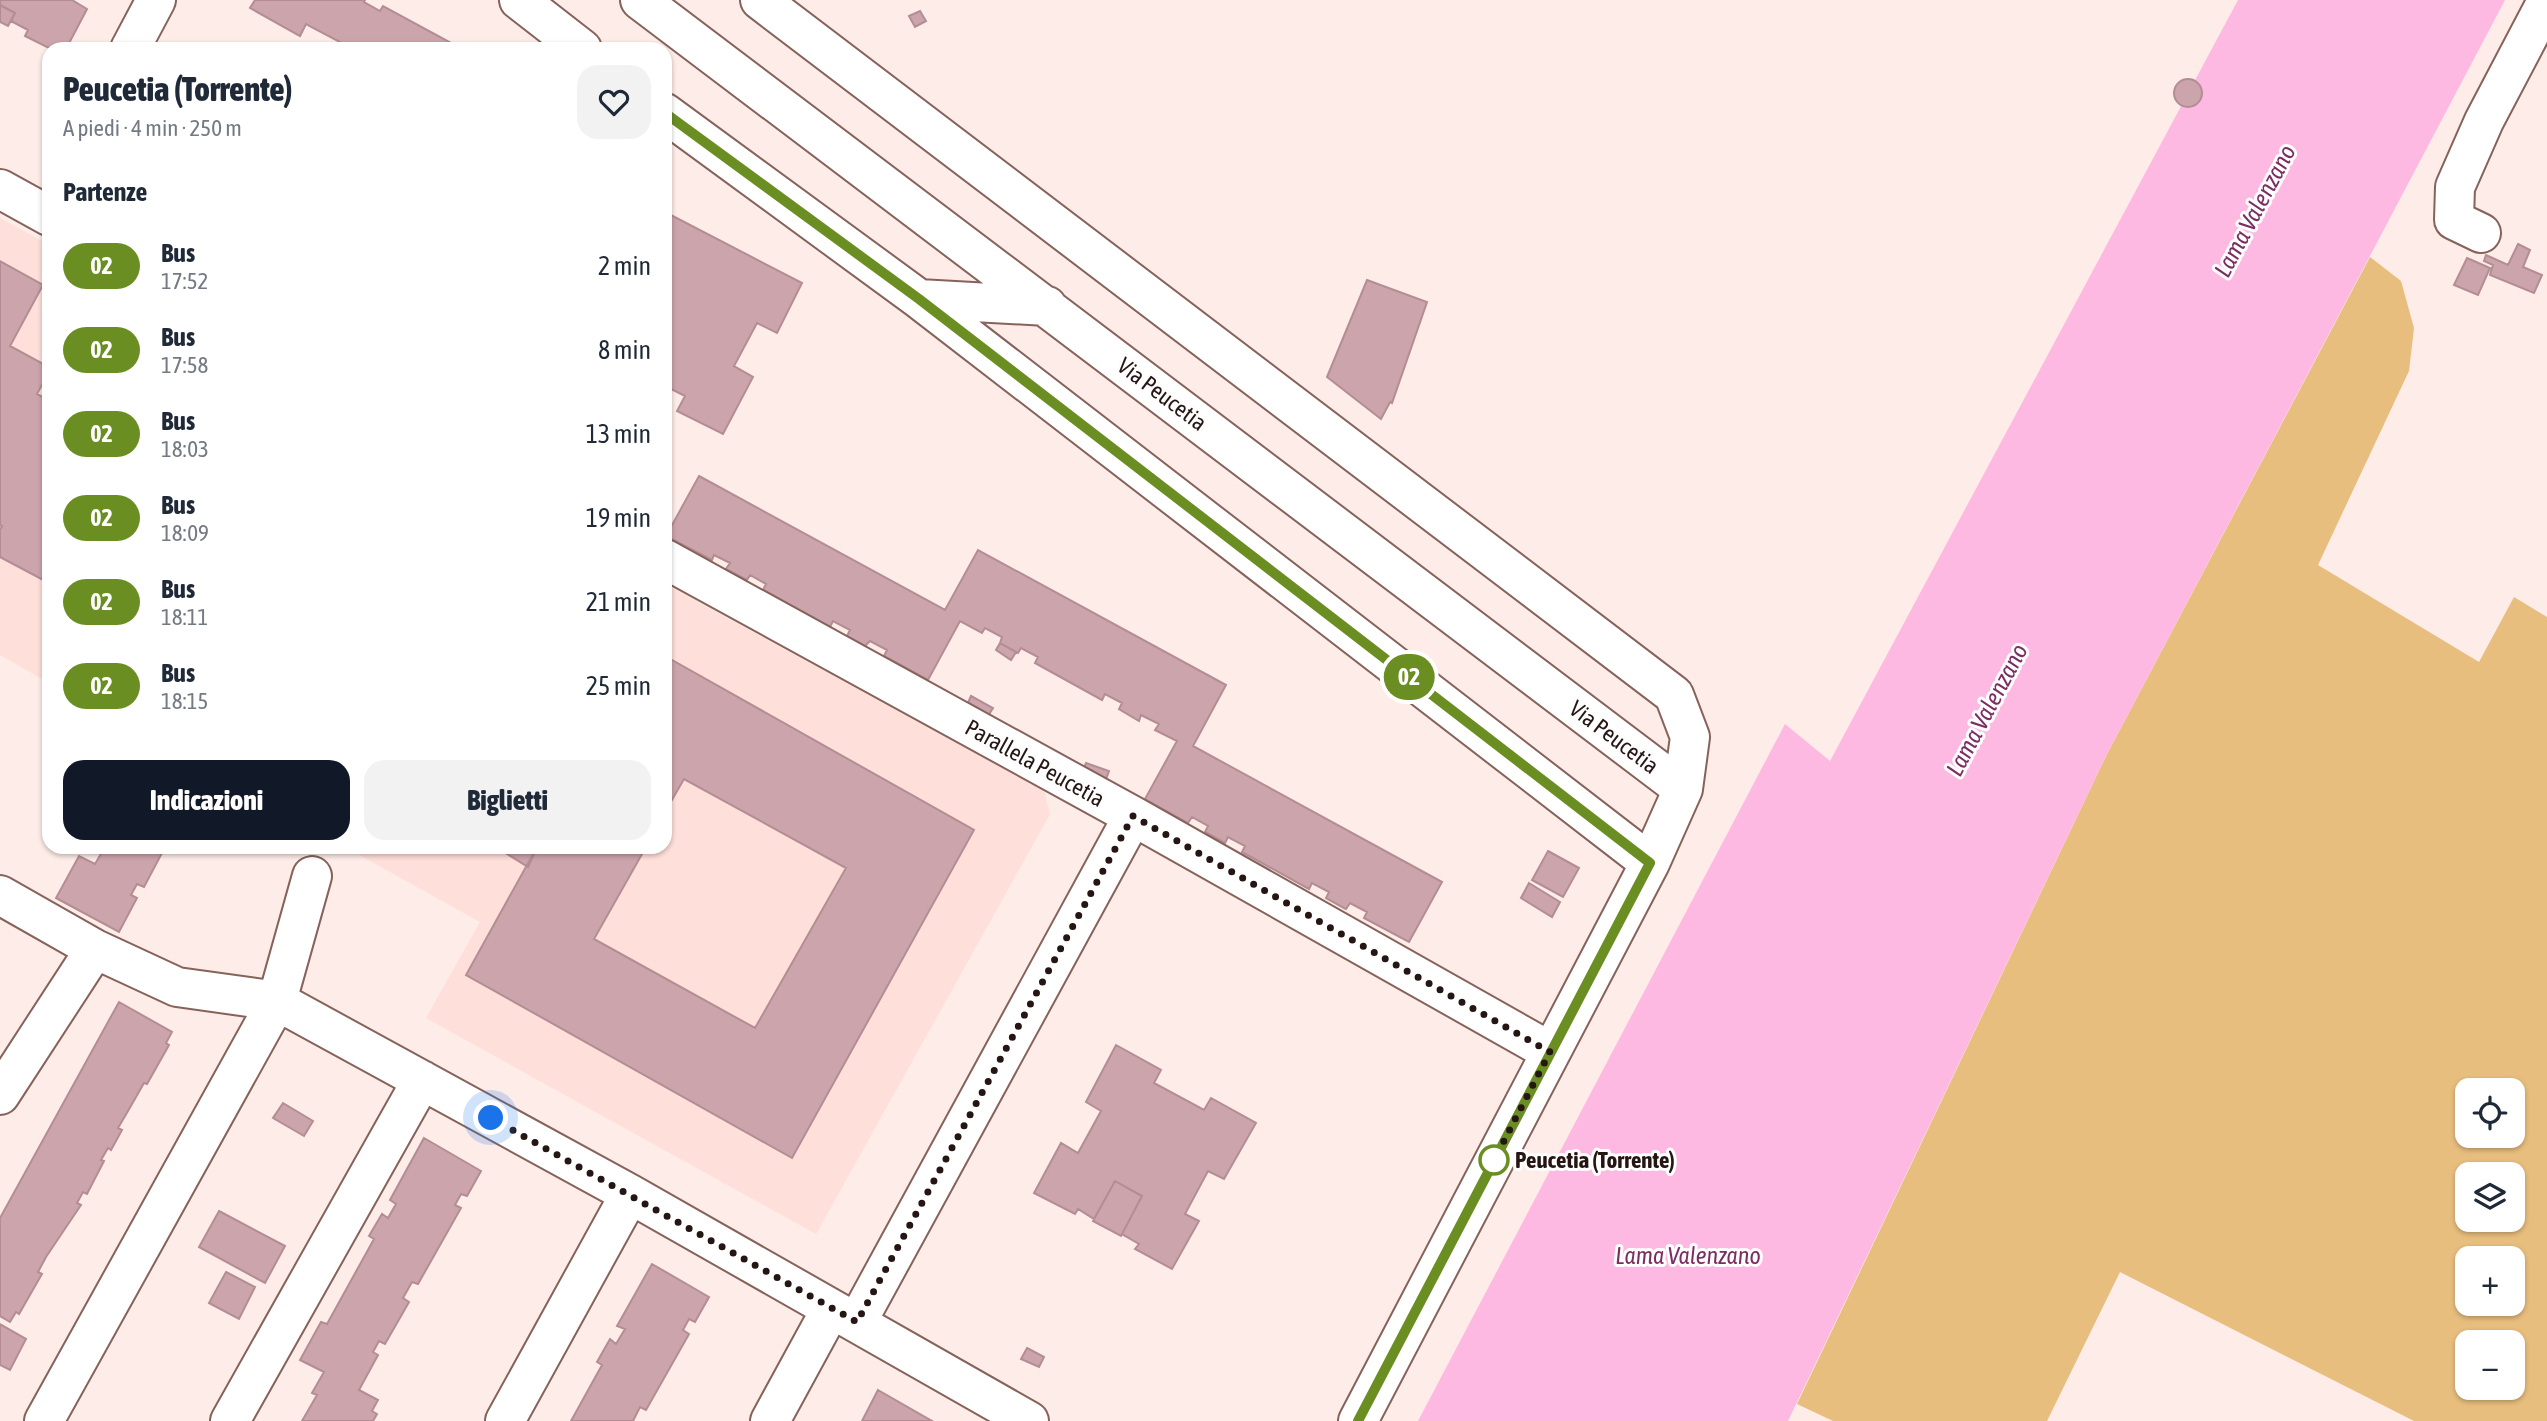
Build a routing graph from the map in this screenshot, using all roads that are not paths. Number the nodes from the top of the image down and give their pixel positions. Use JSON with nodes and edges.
{"nodes":[{"id":1,"x":156,"y":0,"type":"edge"},
{"id":2,"x":519,"y":0,"type":"edge"},
{"id":3,"x":640,"y":0,"type":"edge"},
{"id":4,"x":760,"y":0,"type":"edge"},
{"id":5,"x":2547,"y":1,"type":"edge"},
{"id":6,"x":134,"y":42,"type":"edge"},
{"id":7,"x":573,"y":42,"type":"edge"},
{"id":8,"x":672,"y":118,"type":"edge"},
{"id":9,"x":0,"y":189,"type":"edge"},
{"id":10,"x":42,"y":208,"type":"edge"},
{"id":11,"x":2481,"y":233,"type":"dead end"},
{"id":12,"x":919,"y":299,"type":"junction"},
{"id":13,"x":1047,"y":306,"type":"junction"},
{"id":14,"x":672,"y":563,"type":"edge"},
{"id":15,"x":1683,"y":789,"type":"junction"},
{"id":16,"x":1133,"y":816,"type":"junction"},
{"id":17,"x":1650,"y":863,"type":"junction"},
{"id":18,"x":312,"y":876,"type":"dead end"},
{"id":19,"x":0,"y":895,"type":"edge"},
{"id":20,"x":95,"y":949,"type":"junction"},
{"id":21,"x":276,"y":1001,"type":"junction"},
{"id":22,"x":1550,"y":1052,"type":"junction"},
{"id":23,"x":422,"y":1080,"type":"junction"},
{"id":24,"x":0,"y":1095,"type":"edge"},
{"id":25,"x":631,"y":1194,"type":"junction"},
{"id":26,"x":844,"y":1315,"type":"junction"},
{"id":27,"x":44,"y":1421,"type":"edge"},
{"id":28,"x":230,"y":1421,"type":"edge"},
{"id":29,"x":505,"y":1421,"type":"edge"},
{"id":30,"x":770,"y":1421,"type":"edge"},
{"id":31,"x":1029,"y":1421,"type":"edge"},
{"id":32,"x":1358,"y":1421,"type":"edge"}],
"edges":[{"from":1,"to":6,"type":"street"},
{"from":2,"to":7,"type":"street"},
{"from":3,"to":13,"type":"street","name":"Via Peucetia"},
{"from":4,"to":15,"type":"street","name":"Via Peucetia"},
{"from":5,"to":11,"type":"street"},
{"from":8,"to":12,"type":"street"},
{"from":9,"to":10,"type":"street"},
{"from":12,"to":13,"type":"street"},
{"from":12,"to":17,"type":"street"},
{"from":13,"to":15,"type":"street","name":"Via Peucetia"},
{"from":14,"to":16,"type":"street","name":"Parallela Peucetia"},
{"from":15,"to":17,"type":"street","name":"Via Peucetia"},
{"from":16,"to":22,"type":"street","name":"Parallela Peucetia"},
{"from":16,"to":26,"type":"street"},
{"from":17,"to":22,"type":"street","name":"Via Peucetia"},
{"from":18,"to":21,"type":"street"},
{"from":19,"to":20,"type":"street"},
{"from":20,"to":21,"type":"street"},
{"from":20,"to":24,"type":"street"},
{"from":21,"to":23,"type":"street"},
{"from":21,"to":27,"type":"street"},
{"from":22,"to":32,"type":"street","name":"Via Peucetia"},
{"from":23,"to":25,"type":"street"},
{"from":23,"to":28,"type":"street"},
{"from":25,"to":26,"type":"street"},
{"from":25,"to":29,"type":"street"},
{"from":26,"to":30,"type":"street"},
{"from":26,"to":31,"type":"street"}]}
